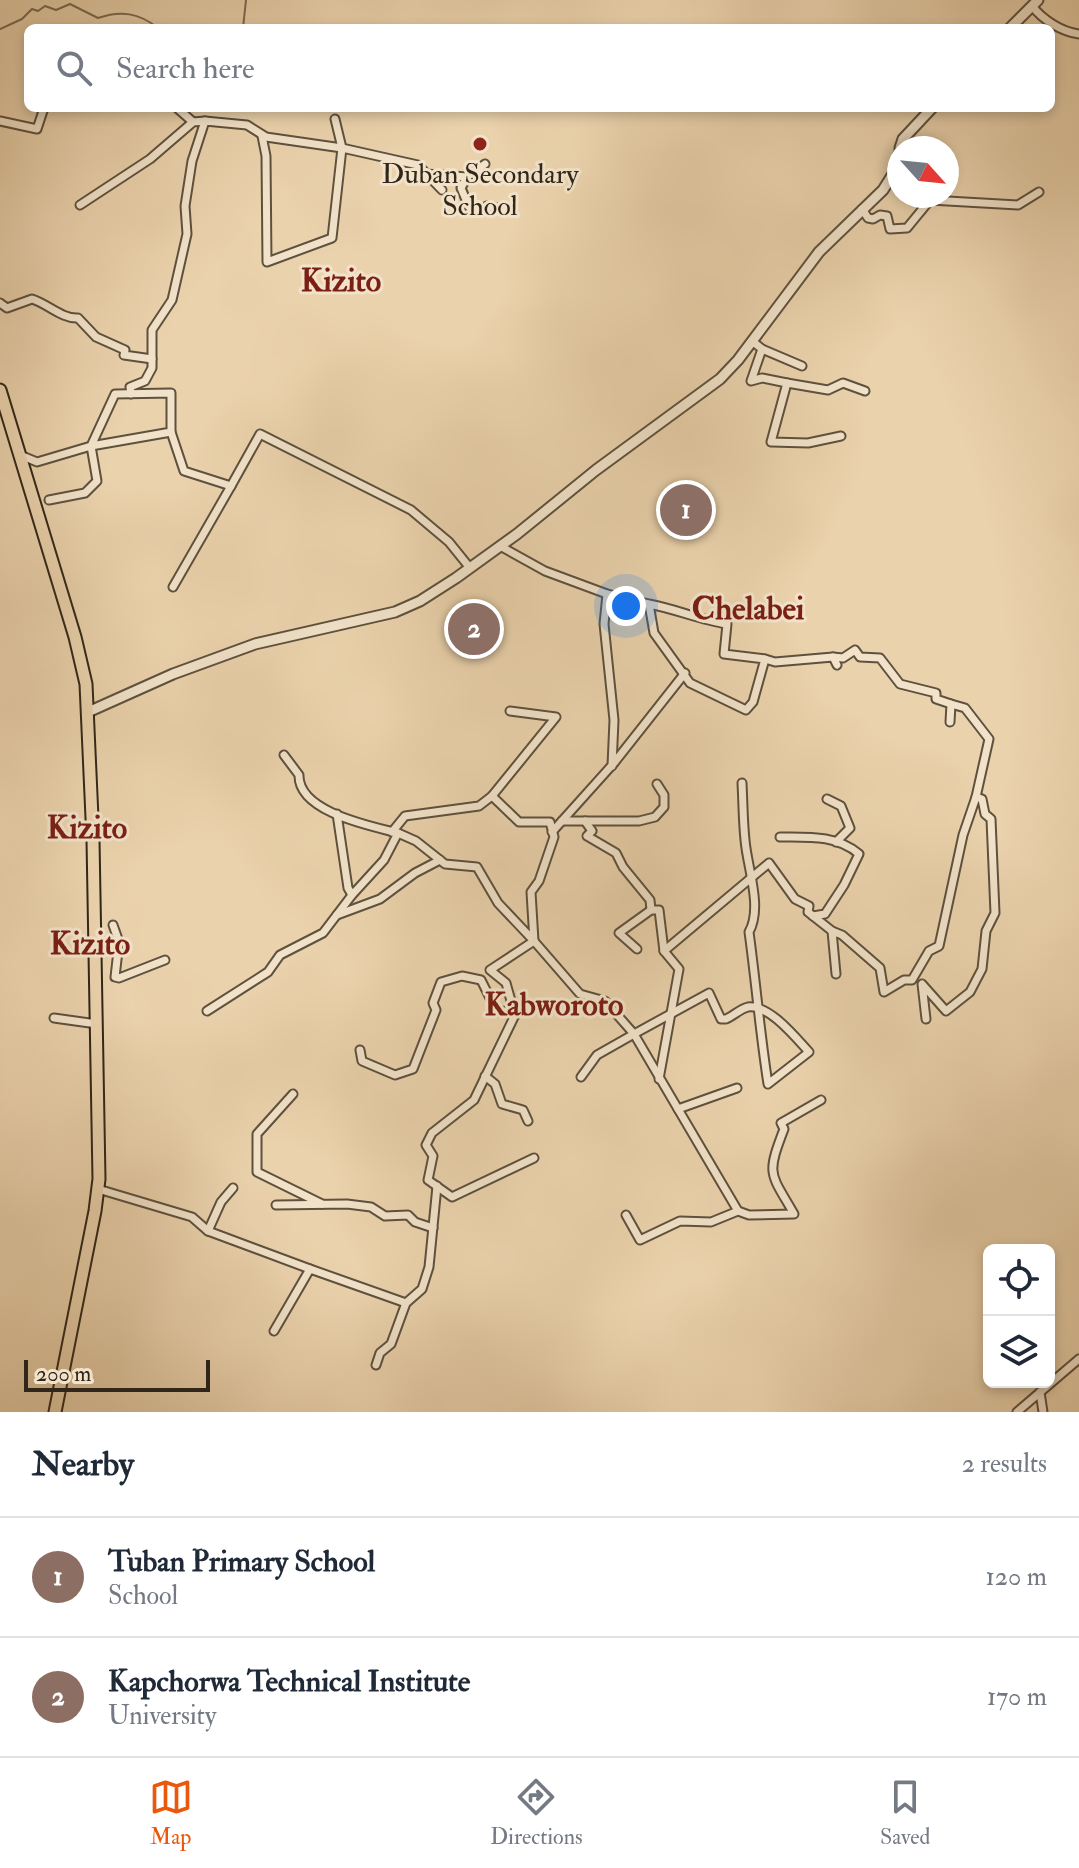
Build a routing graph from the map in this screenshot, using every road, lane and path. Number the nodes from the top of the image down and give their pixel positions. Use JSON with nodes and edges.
{"nodes":[{"id":1,"x":1035,"y":3,"type":"edge"},
{"id":2,"x":1014,"y":24,"type":"edge"},
{"id":3,"x":1054,"y":24,"type":"edge"},
{"id":4,"x":1055,"y":25,"type":"edge"},
{"id":5,"x":1079,"y":34,"type":"edge"},
{"id":6,"x":43,"y":112,"type":"edge"},
{"id":7,"x":182,"y":112,"type":"edge"},
{"id":8,"x":928,"y":112,"type":"edge"},
{"id":9,"x":335,"y":119,"type":"dead end"},
{"id":10,"x":0,"y":121,"type":"edge"},
{"id":11,"x":205,"y":121,"type":"junction"},
{"id":12,"x":193,"y":122,"type":"junction"},
{"id":13,"x":262,"y":136,"type":"junction"},
{"id":14,"x":906,"y":136,"type":"edge"},
{"id":15,"x":342,"y":148,"type":"junction"},
{"id":16,"x":485,"y":164,"type":"dead end"},
{"id":17,"x":426,"y":174,"type":"junction"},
{"id":18,"x":467,"y":177,"type":"junction"},
{"id":19,"x":887,"y":183,"type":"edge"},
{"id":20,"x":442,"y":190,"type":"dead end"},
{"id":21,"x":1039,"y":192,"type":"dead end"},
{"id":22,"x":80,"y":205,"type":"dead end"},
{"id":23,"x":504,"y":209,"type":"dead end"},
{"id":24,"x":862,"y":209,"type":"junction"},
{"id":25,"x":0,"y":303,"type":"edge"},
{"id":26,"x":752,"y":341,"type":"junction"},
{"id":27,"x":762,"y":349,"type":"junction"},
{"id":28,"x":152,"y":359,"type":"junction"},
{"id":29,"x":802,"y":366,"type":"dead end"},
{"id":30,"x":787,"y":383,"type":"junction"},
{"id":31,"x":0,"y":390,"type":"edge"},
{"id":32,"x":865,"y":391,"type":"dead end"},
{"id":33,"x":131,"y":394,"type":"junction"},
{"id":34,"x":171,"y":432,"type":"junction"},
{"id":35,"x":841,"y":436,"type":"dead end"},
{"id":36,"x":91,"y":446,"type":"junction"},
{"id":37,"x":20,"y":455,"type":"junction"},
{"id":38,"x":231,"y":486,"type":"junction"},
{"id":39,"x":49,"y":500,"type":"dead end"},
{"id":40,"x":500,"y":546,"type":"junction"},
{"id":41,"x":470,"y":568,"type":"junction"},
{"id":42,"x":173,"y":587,"type":"dead end"},
{"id":43,"x":607,"y":594,"type":"junction"},
{"id":44,"x":649,"y":604,"type":"junction"},
{"id":45,"x":765,"y":659,"type":"junction"},
{"id":46,"x":685,"y":673,"type":"junction"},
{"id":47,"x":951,"y":704,"type":"junction"},
{"id":48,"x":510,"y":711,"type":"dead end"},
{"id":49,"x":88,"y":712,"type":"junction"},
{"id":50,"x":950,"y":722,"type":"dead end"},
{"id":51,"x":284,"y":755,"type":"dead end"},
{"id":52,"x":612,"y":766,"type":"junction"},
{"id":53,"x":742,"y":783,"type":"dead end"},
{"id":54,"x":657,"y":784,"type":"dead end"},
{"id":55,"x":492,"y":796,"type":"junction"},
{"id":56,"x":976,"y":797,"type":"junction"},
{"id":57,"x":827,"y":799,"type":"dead end"},
{"id":58,"x":337,"y":814,"type":"junction"},
{"id":59,"x":562,"y":821,"type":"junction"},
{"id":60,"x":585,"y":821,"type":"junction"},
{"id":61,"x":552,"y":832,"type":"junction"},
{"id":62,"x":395,"y":833,"type":"junction"},
{"id":63,"x":780,"y":837,"type":"dead end"},
{"id":64,"x":836,"y":842,"type":"junction"},
{"id":65,"x":440,"y":860,"type":"junction"},
{"id":66,"x":753,"y":877,"type":"junction"},
{"id":67,"x":352,"y":895,"type":"junction"},
{"id":68,"x":651,"y":910,"type":"junction"},
{"id":69,"x":334,"y":916,"type":"junction"},
{"id":70,"x":813,"y":916,"type":"junction"},
{"id":71,"x":113,"y":925,"type":"dead end"},
{"id":72,"x":832,"y":931,"type":"junction"},
{"id":73,"x":534,"y":941,"type":"junction"},
{"id":74,"x":637,"y":949,"type":"dead end"},
{"id":75,"x":664,"y":951,"type":"junction"},
{"id":76,"x":165,"y":960,"type":"dead end"},
{"id":77,"x":836,"y":974,"type":"dead end"},
{"id":78,"x":760,"y":1009,"type":"junction"},
{"id":79,"x":514,"y":1010,"type":"junction"},
{"id":80,"x":207,"y":1011,"type":"dead end"},
{"id":81,"x":671,"y":1013,"type":"junction"},
{"id":82,"x":54,"y":1018,"type":"dead end"},
{"id":83,"x":926,"y":1019,"type":"dead end"},
{"id":84,"x":97,"y":1024,"type":"junction"},
{"id":85,"x":634,"y":1034,"type":"junction"},
{"id":86,"x":360,"y":1050,"type":"dead end"},
{"id":87,"x":485,"y":1076,"type":"junction"},
{"id":88,"x":581,"y":1077,"type":"dead end"},
{"id":89,"x":659,"y":1079,"type":"junction"},
{"id":90,"x":737,"y":1088,"type":"dead end"},
{"id":91,"x":293,"y":1094,"type":"dead end"},
{"id":92,"x":821,"y":1100,"type":"dead end"},
{"id":93,"x":678,"y":1109,"type":"junction"},
{"id":94,"x":528,"y":1121,"type":"dead end"},
{"id":95,"x":534,"y":1158,"type":"dead end"},
{"id":96,"x":437,"y":1186,"type":"junction"},
{"id":97,"x":233,"y":1188,"type":"dead end"},
{"id":98,"x":98,"y":1189,"type":"junction"},
{"id":99,"x":322,"y":1204,"type":"junction"},
{"id":100,"x":276,"y":1205,"type":"dead end"},
{"id":101,"x":738,"y":1211,"type":"junction"},
{"id":102,"x":626,"y":1215,"type":"dead end"},
{"id":103,"x":433,"y":1228,"type":"junction"},
{"id":104,"x":208,"y":1231,"type":"junction"},
{"id":105,"x":310,"y":1269,"type":"junction"},
{"id":106,"x":406,"y":1303,"type":"junction"},
{"id":107,"x":274,"y":1331,"type":"dead end"},
{"id":108,"x":1079,"y":1359,"type":"edge"},
{"id":109,"x":376,"y":1365,"type":"dead end"},
{"id":110,"x":1040,"y":1392,"type":"junction"},
{"id":111,"x":55,"y":1412,"type":"edge"},
{"id":112,"x":1017,"y":1412,"type":"edge"},
{"id":113,"x":1043,"y":1412,"type":"edge"}],
"edges":[{"from":1,"to":2,"type":"street"},
{"from":1,"to":3,"type":"street"},
{"from":4,"to":5,"type":"street"},
{"from":6,"to":10,"type":"street"},
{"from":7,"to":12,"type":"street"},
{"from":8,"to":14,"type":"street"},
{"from":9,"to":15,"type":"street"},
{"from":11,"to":12,"type":"street"},
{"from":11,"to":13,"type":"street"},
{"from":11,"to":28,"type":"street"},
{"from":12,"to":22,"type":"street"},
{"from":13,"to":15,"type":"street"},
{"from":13,"to":15,"type":"street"},
{"from":15,"to":17,"type":"street"},
{"from":16,"to":18,"type":"street"},
{"from":17,"to":18,"type":"street"},
{"from":17,"to":20,"type":"street"},
{"from":18,"to":23,"type":"street"},
{"from":19,"to":24,"type":"street"},
{"from":21,"to":24,"type":"street"},
{"from":24,"to":26,"type":"street"},
{"from":25,"to":28,"type":"street"},
{"from":26,"to":27,"type":"street"},
{"from":26,"to":40,"type":"street"},
{"from":27,"to":29,"type":"street"},
{"from":27,"to":30,"type":"street"},
{"from":28,"to":33,"type":"street"},
{"from":30,"to":32,"type":"street"},
{"from":30,"to":35,"type":"street"},
{"from":31,"to":37,"type":"main road"},
{"from":33,"to":34,"type":"street"},
{"from":33,"to":36,"type":"street"},
{"from":34,"to":36,"type":"street"},
{"from":34,"to":38,"type":"street"},
{"from":36,"to":37,"type":"street"},
{"from":36,"to":39,"type":"street"},
{"from":37,"to":49,"type":"main road"},
{"from":38,"to":41,"type":"street"},
{"from":38,"to":42,"type":"street"},
{"from":40,"to":41,"type":"street"},
{"from":40,"to":43,"type":"street"},
{"from":41,"to":49,"type":"street"},
{"from":43,"to":44,"type":"street"},
{"from":43,"to":52,"type":"street"},
{"from":44,"to":45,"type":"street"},
{"from":44,"to":46,"type":"street"},
{"from":45,"to":46,"type":"street"},
{"from":45,"to":47,"type":"street"},
{"from":46,"to":52,"type":"street"},
{"from":47,"to":50,"type":"street"},
{"from":47,"to":56,"type":"street"},
{"from":48,"to":55,"type":"street"},
{"from":49,"to":84,"type":"main road"},
{"from":51,"to":58,"type":"street"},
{"from":52,"to":59,"type":"street"},
{"from":53,"to":66,"type":"street"},
{"from":54,"to":60,"type":"street"},
{"from":55,"to":61,"type":"street"},
{"from":55,"to":62,"type":"street"},
{"from":56,"to":72,"type":"street"},
{"from":56,"to":83,"type":"street"},
{"from":57,"to":64,"type":"street"},
{"from":58,"to":62,"type":"street"},
{"from":58,"to":67,"type":"street"},
{"from":59,"to":60,"type":"street"},
{"from":59,"to":61,"type":"street"},
{"from":60,"to":68,"type":"street"},
{"from":61,"to":73,"type":"street"},
{"from":62,"to":65,"type":"street"},
{"from":62,"to":67,"type":"street"},
{"from":63,"to":64,"type":"street"},
{"from":64,"to":70,"type":"street"},
{"from":65,"to":69,"type":"street"},
{"from":65,"to":73,"type":"street"},
{"from":66,"to":70,"type":"street"},
{"from":66,"to":75,"type":"street"},
{"from":66,"to":78,"type":"street"},
{"from":67,"to":69,"type":"street"},
{"from":68,"to":74,"type":"street"},
{"from":68,"to":75,"type":"street"},
{"from":69,"to":80,"type":"street"},
{"from":70,"to":72,"type":"street"},
{"from":71,"to":76,"type":"street"},
{"from":72,"to":77,"type":"street"},
{"from":73,"to":79,"type":"street"},
{"from":73,"to":85,"type":"street"},
{"from":75,"to":81,"type":"street"},
{"from":78,"to":78,"type":"street"},
{"from":78,"to":81,"type":"street"},
{"from":79,"to":86,"type":"street"},
{"from":79,"to":87,"type":"street"},
{"from":81,"to":85,"type":"street"},
{"from":81,"to":89,"type":"street"},
{"from":82,"to":84,"type":"street"},
{"from":84,"to":98,"type":"main road"},
{"from":85,"to":88,"type":"street"},
{"from":85,"to":89,"type":"street"},
{"from":87,"to":94,"type":"street"},
{"from":87,"to":96,"type":"street"},
{"from":89,"to":93,"type":"street"},
{"from":90,"to":93,"type":"street"},
{"from":91,"to":99,"type":"street"},
{"from":92,"to":101,"type":"street"},
{"from":93,"to":101,"type":"street"},
{"from":95,"to":96,"type":"street"},
{"from":96,"to":103,"type":"street"},
{"from":97,"to":104,"type":"street"},
{"from":98,"to":104,"type":"street"},
{"from":98,"to":111,"type":"main road"},
{"from":99,"to":100,"type":"street"},
{"from":99,"to":103,"type":"street"},
{"from":101,"to":102,"type":"street"},
{"from":103,"to":106,"type":"street"},
{"from":104,"to":105,"type":"street"},
{"from":105,"to":106,"type":"street"},
{"from":105,"to":107,"type":"street"},
{"from":106,"to":109,"type":"street"},
{"from":108,"to":110,"type":"street"},
{"from":110,"to":112,"type":"street"},
{"from":110,"to":113,"type":"street"}]}
